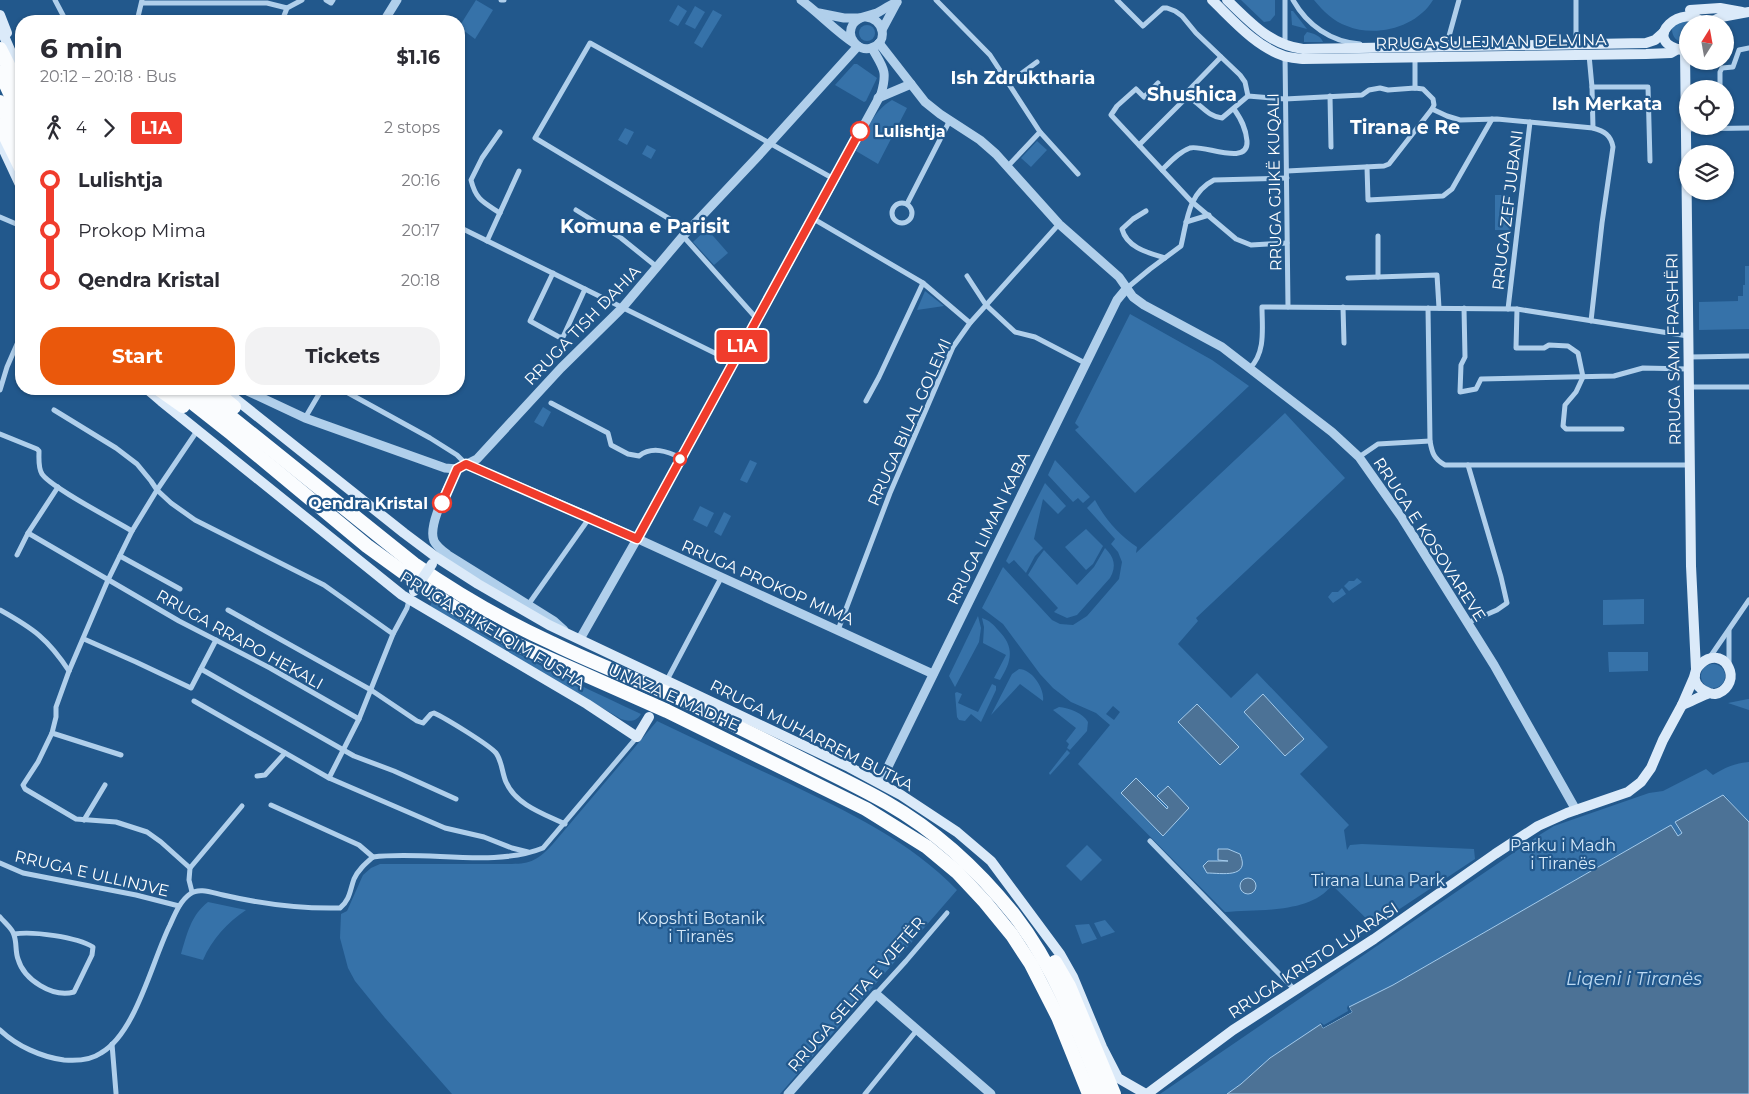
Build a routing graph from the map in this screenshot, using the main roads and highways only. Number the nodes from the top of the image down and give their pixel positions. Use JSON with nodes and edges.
{"nodes":[{"id":1,"x":1212,"y":0,"type":"edge"},
{"id":2,"x":1227,"y":0,"type":"edge"},
{"id":3,"x":1685,"y":8,"type":"junction"},
{"id":4,"x":1745,"y":12,"type":"edge"},
{"id":5,"x":0,"y":15,"type":"edge"},
{"id":6,"x":1697,"y":15,"type":"edge"},
{"id":7,"x":1730,"y":15,"type":"edge"},
{"id":8,"x":1247,"y":26,"type":"junction"},
{"id":9,"x":0,"y":27,"type":"edge"},
{"id":10,"x":1664,"y":32,"type":"junction"},
{"id":11,"x":15,"y":48,"type":"edge"},
{"id":12,"x":1679,"y":48,"type":"edge"},
{"id":13,"x":0,"y":49,"type":"edge"},
{"id":14,"x":1679,"y":50,"type":"edge"},
{"id":15,"x":1303,"y":54,"type":"junction"},
{"id":16,"x":15,"y":61,"type":"edge"},
{"id":17,"x":0,"y":72,"type":"edge"},
{"id":18,"x":15,"y":80,"type":"edge"},
{"id":19,"x":0,"y":102,"type":"edge"},
{"id":20,"x":15,"y":104,"type":"edge"},
{"id":21,"x":0,"y":125,"type":"edge"},
{"id":22,"x":15,"y":134,"type":"edge"},
{"id":23,"x":1686,"y":135,"type":"edge"},
{"id":24,"x":0,"y":142,"type":"edge"},
{"id":25,"x":15,"y":156,"type":"edge"},
{"id":26,"x":15,"y":174,"type":"edge"},
{"id":27,"x":154,"y":395,"type":"edge"},
{"id":28,"x":167,"y":395,"type":"edge"},
{"id":29,"x":182,"y":395,"type":"edge"},
{"id":30,"x":204,"y":395,"type":"edge"},
{"id":31,"x":219,"y":395,"type":"edge"},
{"id":32,"x":234,"y":395,"type":"edge"},
{"id":33,"x":291,"y":483,"type":"junction"},
{"id":34,"x":347,"y":509,"type":"junction"},
{"id":35,"x":434,"y":561,"type":"junction"},
{"id":36,"x":412,"y":595,"type":"junction"},
{"id":37,"x":1695,"y":648,"type":"junction"},
{"id":38,"x":1709,"y":658,"type":"junction"},
{"id":39,"x":1696,"y":672,"type":"junction"},
{"id":40,"x":1709,"y":693,"type":"junction"},
{"id":41,"x":1682,"y":705,"type":"junction"},
{"id":42,"x":649,"y":717,"type":"dead end"},
{"id":43,"x":941,"y":850,"type":"junction"},
{"id":44,"x":1079,"y":1094,"type":"edge"},
{"id":45,"x":1089,"y":1094,"type":"edge"},
{"id":46,"x":1103,"y":1094,"type":"edge"},
{"id":47,"x":1114,"y":1094,"type":"edge"},
{"id":48,"x":1147,"y":1094,"type":"edge"}],
"edges":[{"from":1,"to":8,"type":"main road"},
{"from":2,"to":8,"type":"main road"},
{"from":3,"to":4,"type":"main road"},
{"from":3,"to":6,"type":"main road"},
{"from":3,"to":10,"type":"main road"},
{"from":4,"to":7,"type":"main road"},
{"from":5,"to":11,"type":"main road"},
{"from":8,"to":15,"type":"main road"},
{"from":9,"to":16,"type":"main road"},
{"from":10,"to":12,"type":"main road"},
{"from":10,"to":15,"type":"main road","name":"RRUGA SULEJMAN DELVINA"},
{"from":13,"to":18,"type":"highway"},
{"from":14,"to":15,"type":"main road","name":"RRUGA SULEJMAN DELVINA"},
{"from":17,"to":20,"type":"highway"},
{"from":19,"to":22,"type":"highway"},
{"from":21,"to":25,"type":"highway"},
{"from":23,"to":37,"type":"main road","name":"RRUGA SAMI FRASHËRI"},
{"from":24,"to":26,"type":"main road"},
{"from":27,"to":36,"type":"main road","name":"RRUGA SHKELQIM FUSHA"},
{"from":28,"to":33,"type":"highway"},
{"from":29,"to":33,"type":"highway","name":"UNAZA E MADHE"},
{"from":30,"to":34,"type":"highway","name":"UNAZA E MADHE"},
{"from":31,"to":34,"type":"highway"},
{"from":32,"to":35,"type":"main road","name":"RRUGA MUHARREM BUTKA"},
{"from":33,"to":43,"type":"highway","name":"UNAZA E MADHE"},
{"from":34,"to":43,"type":"highway","name":"UNAZA E MADHE"},
{"from":35,"to":36,"type":"main road","bridge":true},
{"from":35,"to":48,"type":"main road","name":"RRUGA MUHARREM BUTKA"},
{"from":36,"to":42,"type":"main road","name":"RRUGA SHKELQIM FUSHA"},
{"from":37,"to":38,"type":"main road"},
{"from":37,"to":39,"type":"main road","name":"RRUGA SAMI FRASHËRI"},
{"from":38,"to":39,"type":"main road"},
{"from":38,"to":40,"type":"main road"},
{"from":39,"to":40,"type":"main road"},
{"from":39,"to":41,"type":"main road","name":"RRUGA KRISTO LUARASI"},
{"from":40,"to":41,"type":"main road"},
{"from":41,"to":48,"type":"main road","name":"RRUGA KRISTO LUARASI"},
{"from":43,"to":44,"type":"highway"},
{"from":43,"to":45,"type":"highway","name":"UNAZA E MADHE"},
{"from":43,"to":46,"type":"highway","name":"UNAZA E MADHE"},
{"from":43,"to":47,"type":"highway"}]}
